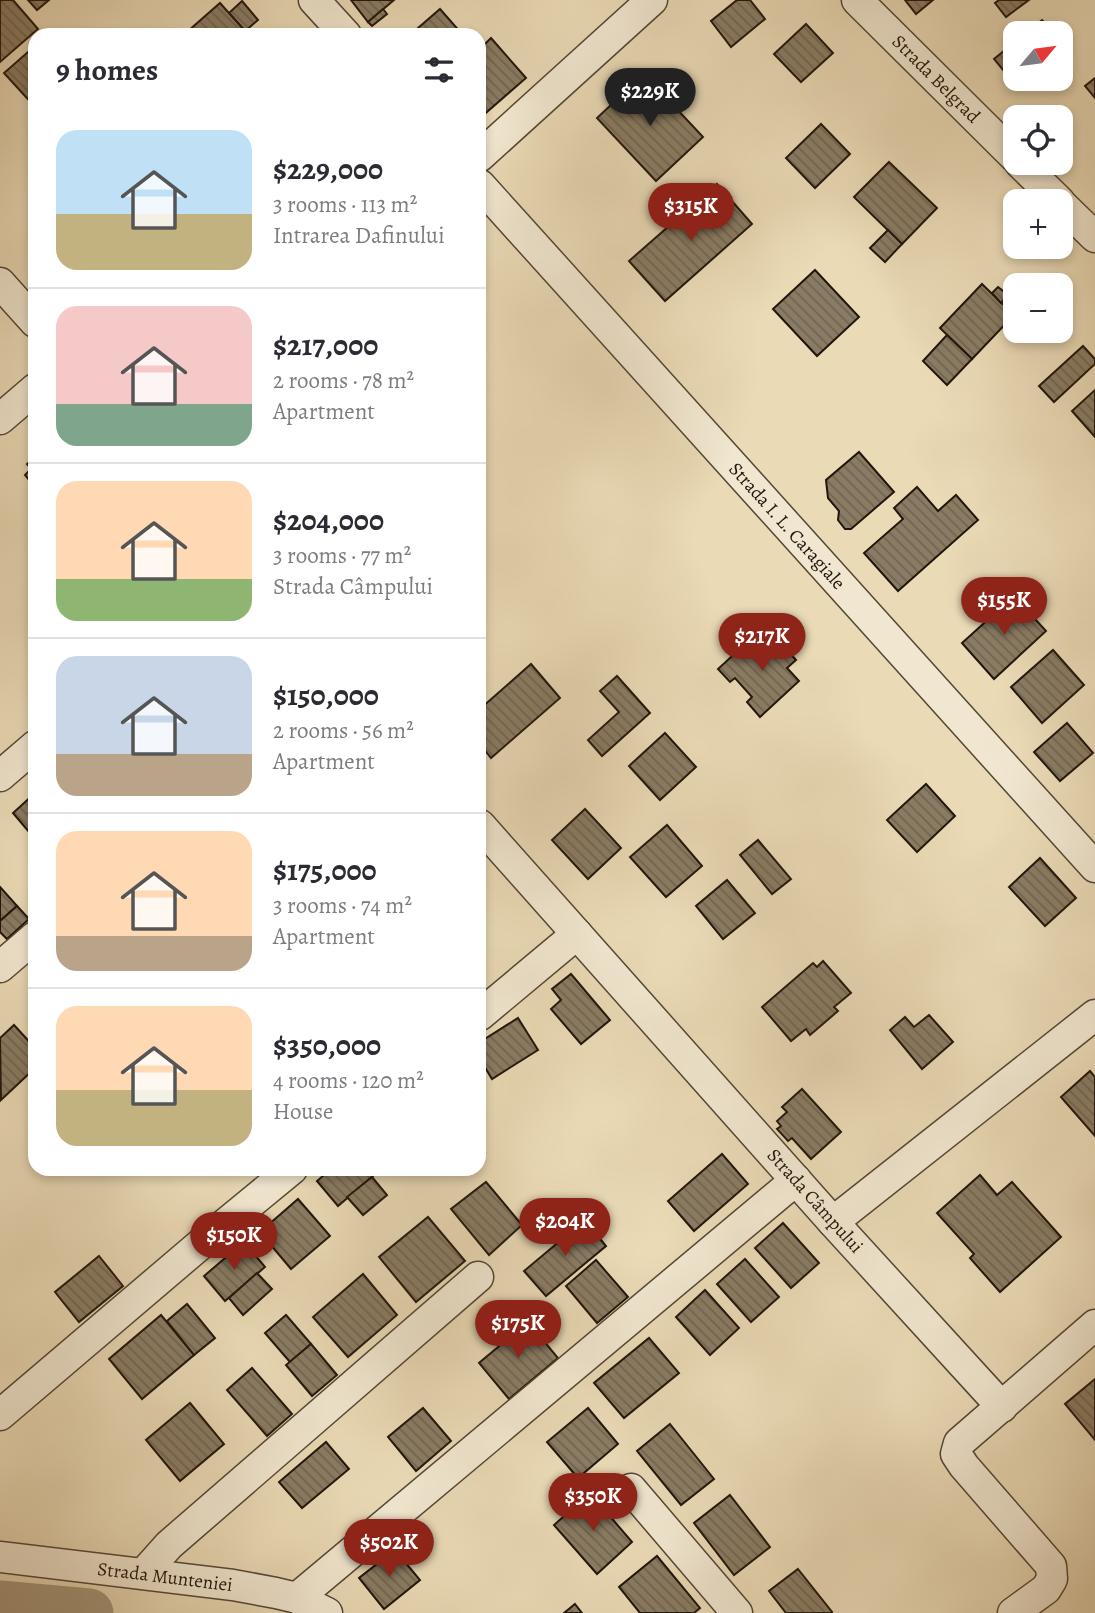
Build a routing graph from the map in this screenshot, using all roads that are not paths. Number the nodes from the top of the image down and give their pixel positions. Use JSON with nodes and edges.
{"nodes":[{"id":1,"x":314,"y":0,"type":"edge"},
{"id":2,"x":652,"y":0,"type":"edge"},
{"id":3,"x":857,"y":0,"type":"edge"},
{"id":4,"x":340,"y":28,"type":"edge"},
{"id":5,"x":1003,"y":146,"type":"edge"},
{"id":6,"x":486,"y":151,"type":"edge"},
{"id":7,"x":1032,"y":175,"type":"edge"},
{"id":8,"x":1047,"y":189,"type":"edge"},
{"id":9,"x":486,"y":191,"type":"edge"},
{"id":10,"x":1073,"y":215,"type":"edge"},
{"id":11,"x":1095,"y":237,"type":"edge"},
{"id":12,"x":3,"y":292,"type":"edge"},
{"id":13,"x":28,"y":315,"type":"edge"},
{"id":14,"x":28,"y":395,"type":"edge"},
{"id":15,"x":0,"y":419,"type":"edge"},
{"id":16,"x":28,"y":752,"type":"edge"},
{"id":17,"x":0,"y":776,"type":"edge"},
{"id":18,"x":486,"y":832,"type":"edge"},
{"id":19,"x":1095,"y":867,"type":"edge"},
{"id":20,"x":577,"y":934,"type":"junction"},
{"id":21,"x":28,"y":943,"type":"edge"},
{"id":22,"x":0,"y":967,"type":"edge"},
{"id":23,"x":486,"y":1010,"type":"edge"},
{"id":24,"x":1095,"y":1015,"type":"edge"},
{"id":25,"x":283,"y":1176,"type":"edge"},
{"id":26,"x":796,"y":1180,"type":"junction"},
{"id":27,"x":833,"y":1222,"type":"junction"},
{"id":28,"x":478,"y":1277,"type":"dead end"},
{"id":29,"x":1095,"y":1325,"type":"edge"},
{"id":30,"x":1002,"y":1407,"type":"junction"},
{"id":31,"x":0,"y":1415,"type":"edge"},
{"id":32,"x":631,"y":1489,"type":"dead end"},
{"id":33,"x":0,"y":1557,"type":"edge"},
{"id":34,"x":144,"y":1573,"type":"junction"},
{"id":35,"x":297,"y":1598,"type":"junction"},
{"id":36,"x":327,"y":1613,"type":"edge"},
{"id":37,"x":737,"y":1613,"type":"edge"},
{"id":38,"x":1013,"y":1613,"type":"edge"}],
"edges":[{"from":1,"to":4,"type":"street"},
{"from":2,"to":6,"type":"street"},
{"from":3,"to":5,"type":"street","name":"Strada Belgrad"},
{"from":7,"to":8,"type":"street"},
{"from":9,"to":19,"type":"street","name":"Strada I. L. Caragiale"},
{"from":10,"to":11,"type":"street"},
{"from":12,"to":13,"type":"street"},
{"from":14,"to":15,"type":"street"},
{"from":16,"to":17,"type":"street"},
{"from":18,"to":20,"type":"street","name":"Strada Câmpului"},
{"from":20,"to":23,"type":"street"},
{"from":20,"to":26,"type":"street","name":"Strada Câmpului"},
{"from":21,"to":22,"type":"street"},
{"from":24,"to":27,"type":"street"},
{"from":25,"to":31,"type":"street"},
{"from":26,"to":27,"type":"street","name":"Strada Câmpului"},
{"from":26,"to":35,"type":"street"},
{"from":27,"to":30,"type":"street","name":"Strada Câmpului"},
{"from":28,"to":34,"type":"street"},
{"from":29,"to":30,"type":"street"},
{"from":30,"to":38,"type":"street"},
{"from":32,"to":37,"type":"street"},
{"from":33,"to":34,"type":"street","name":"Strada Munteniei"},
{"from":34,"to":35,"type":"street","name":"Strada Munteniei"},
{"from":35,"to":36,"type":"street","name":"Strada Munteniei"}]}
